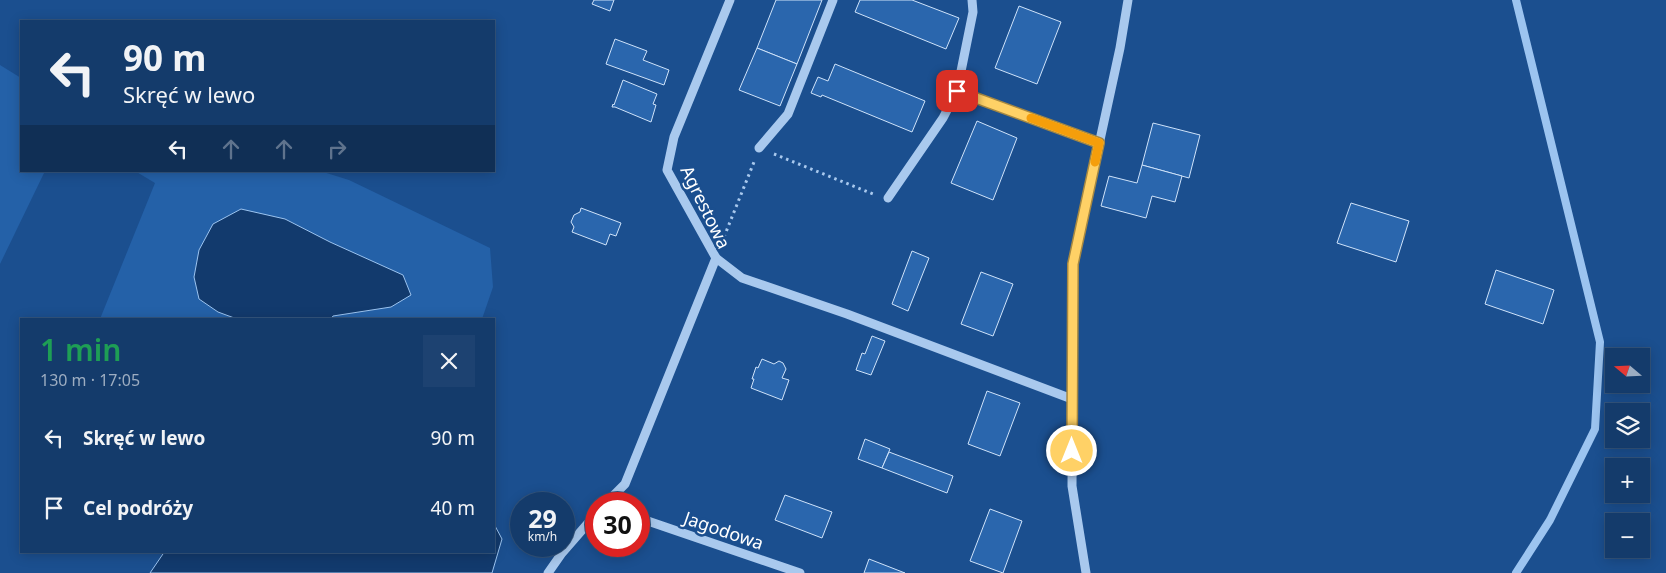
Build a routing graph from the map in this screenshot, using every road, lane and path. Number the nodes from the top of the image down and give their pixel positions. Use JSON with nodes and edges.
{"nodes":[{"id":1,"x":730,"y":0,"type":"edge"},
{"id":2,"x":833,"y":0,"type":"edge"},
{"id":3,"x":972,"y":0,"type":"edge"},
{"id":4,"x":1128,"y":0,"type":"edge"},
{"id":5,"x":957,"y":91,"type":"junction"},
{"id":6,"x":1099,"y":143,"type":"junction"},
{"id":7,"x":759,"y":148,"type":"junction"},
{"id":8,"x":888,"y":198,"type":"joint"},
{"id":9,"x":716,"y":258,"type":"junction"},
{"id":10,"x":1072,"y":399,"type":"junction"},
{"id":11,"x":617,"y":492,"type":"edge"},
{"id":12,"x":650,"y":522,"type":"edge"},
{"id":13,"x":585,"y":527,"type":"edge"},
{"id":14,"x":548,"y":573,"type":"edge"},
{"id":15,"x":800,"y":573,"type":"edge"},
{"id":16,"x":1086,"y":573,"type":"edge"}],
"edges":[{"from":1,"to":9,"type":"street","name":"Agrestowa"},
{"from":2,"to":7,"type":"street"},
{"from":3,"to":5,"type":"street"},
{"from":4,"to":6,"type":"street"},
{"from":5,"to":6,"type":"street"},
{"from":5,"to":8,"type":"street"},
{"from":6,"to":10,"type":"street"},
{"from":7,"to":8,"type":"path"},
{"from":7,"to":9,"type":"path"},
{"from":9,"to":10,"type":"street"},
{"from":9,"to":11,"type":"street","name":"Agrestowa"},
{"from":10,"to":16,"type":"street"},
{"from":12,"to":15,"type":"street","name":"Jagodowa"},
{"from":13,"to":14,"type":"street"}]}
